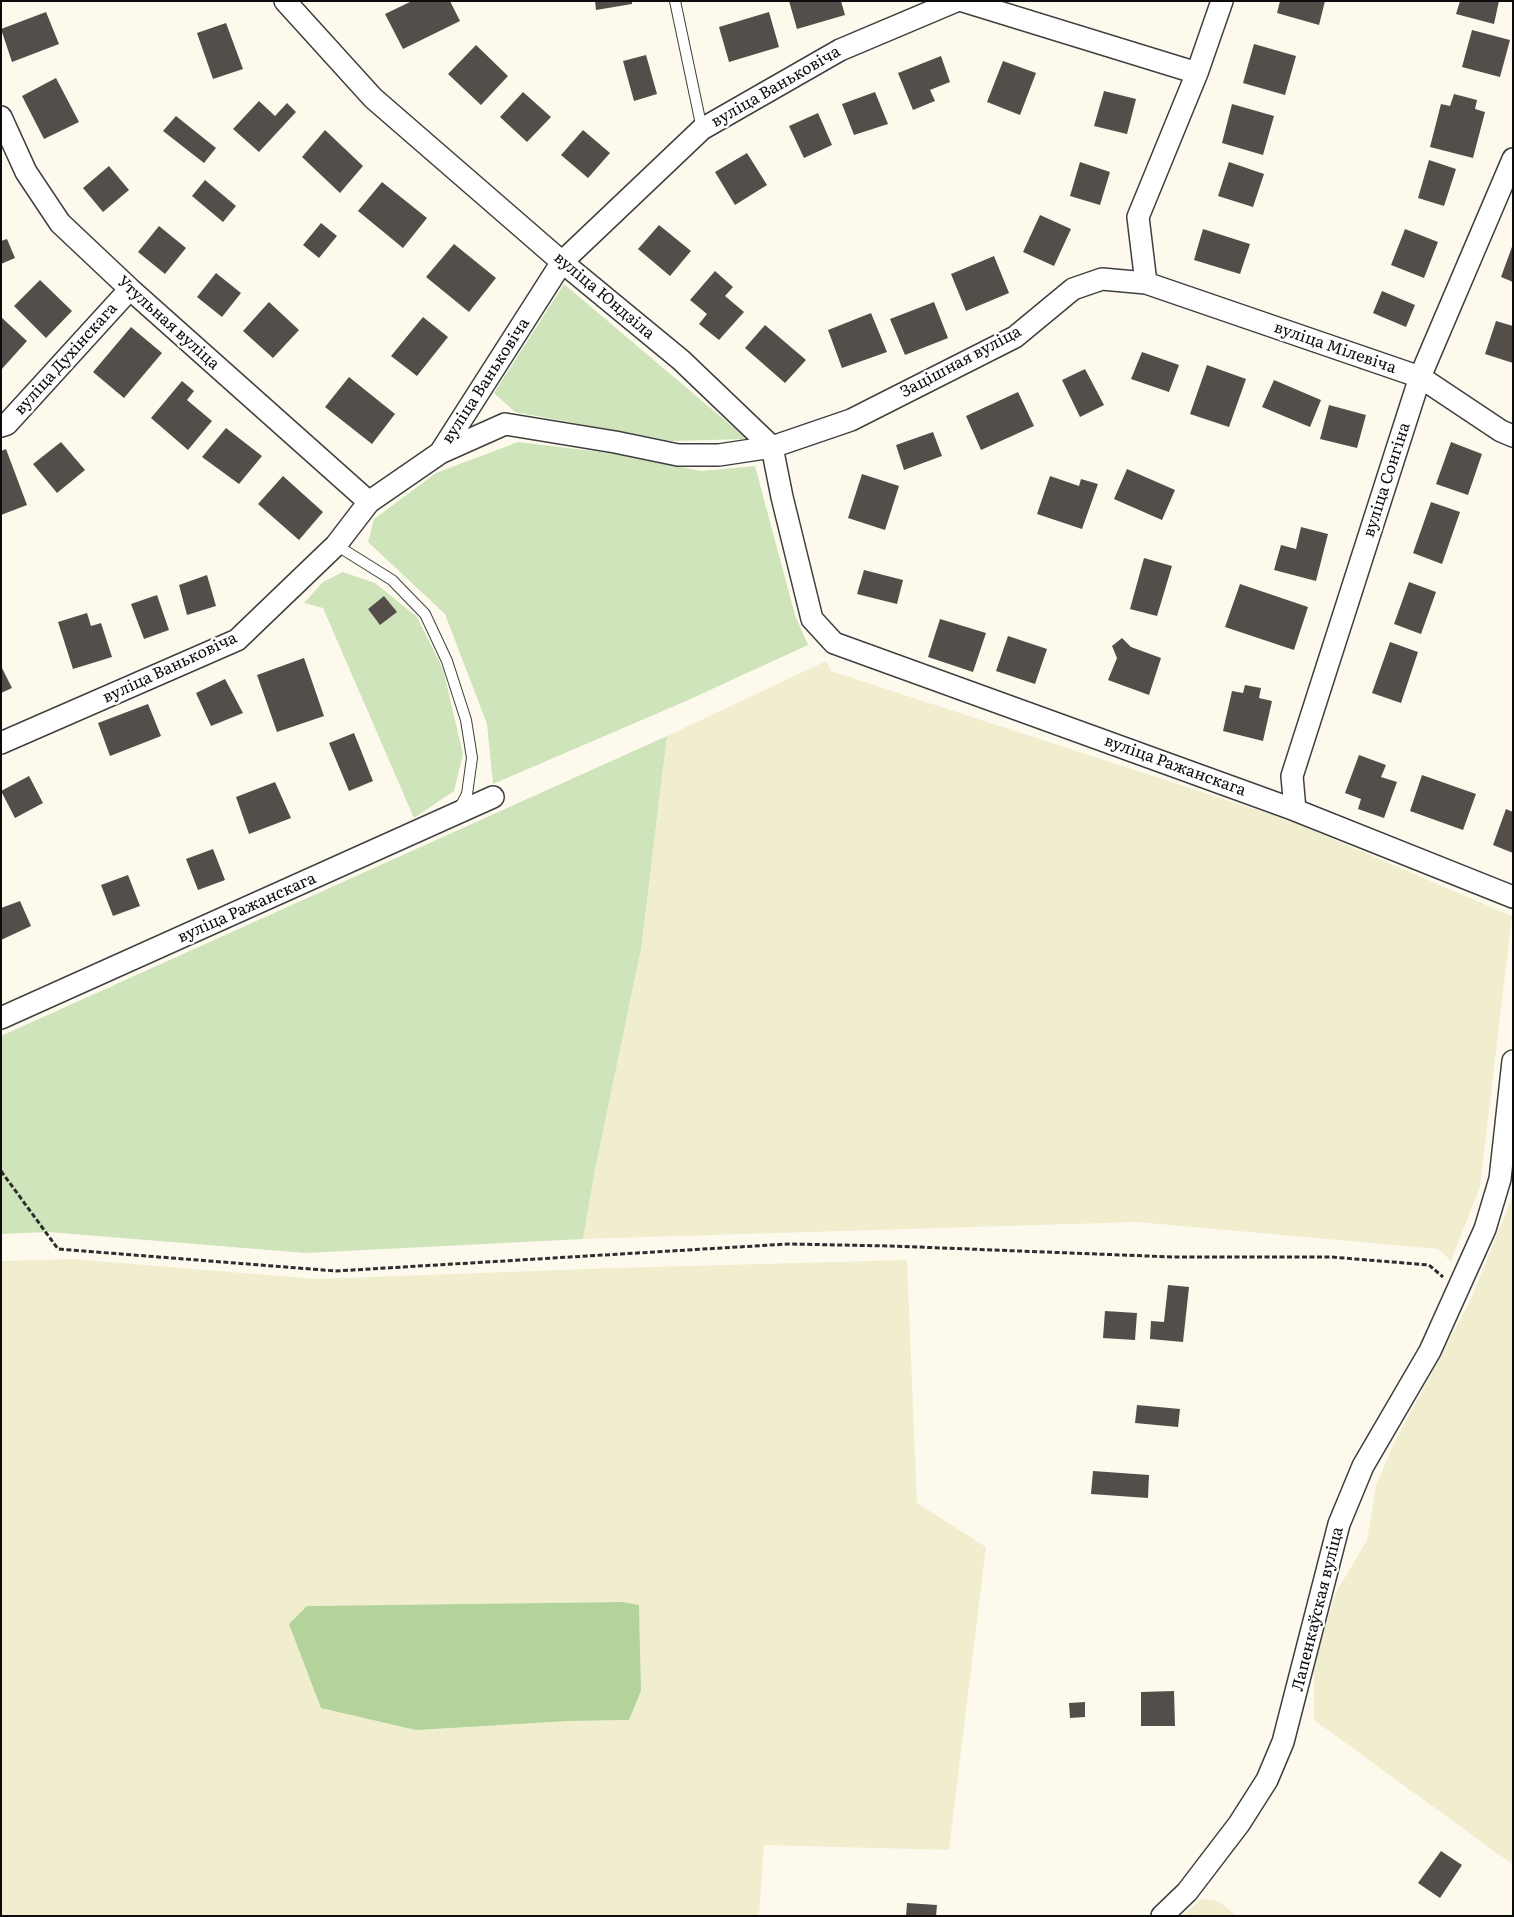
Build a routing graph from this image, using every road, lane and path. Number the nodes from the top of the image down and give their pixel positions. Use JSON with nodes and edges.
{"nodes":[{"id":1,"x":285,"y":1,"type":"edge"},
{"id":2,"x":675,"y":1,"type":"edge"},
{"id":3,"x":956,"y":1,"type":"edge"},
{"id":4,"x":963,"y":1,"type":"edge"},
{"id":5,"x":1222,"y":1,"type":"edge"},
{"id":6,"x":1197,"y":73,"type":"junction"},
{"id":7,"x":1,"y":117,"type":"edge"},
{"id":8,"x":702,"y":129,"type":"junction"},
{"id":9,"x":1513,"y":159,"type":"edge"},
{"id":10,"x":562,"y":262,"type":"junction"},
{"id":11,"x":1146,"y":283,"type":"junction"},
{"id":12,"x":130,"y":289,"type":"junction"},
{"id":13,"x":1420,"y":377,"type":"junction"},
{"id":14,"x":1,"y":426,"type":"edge"},
{"id":15,"x":1513,"y":436,"type":"edge"},
{"id":16,"x":772,"y":447,"type":"junction"},
{"id":17,"x":440,"y":453,"type":"junction"},
{"id":18,"x":369,"y":502,"type":"junction"},
{"id":19,"x":336,"y":545,"type":"junction"},
{"id":20,"x":1,"y":743,"type":"edge"},
{"id":21,"x":493,"y":797,"type":"dead end"},
{"id":22,"x":1295,"y":810,"type":"junction"},
{"id":23,"x":458,"y":813,"type":"junction"},
{"id":24,"x":1513,"y":897,"type":"edge"},
{"id":25,"x":1,"y":1018,"type":"edge"},
{"id":26,"x":1513,"y":1062,"type":"edge"},
{"id":27,"x":1,"y":1171,"type":"edge"},
{"id":28,"x":1458,"y":1290,"type":"junction"},
{"id":29,"x":1162,"y":1916,"type":"edge"}],
"edges":[{"from":1,"to":10,"type":"street","name":"вуліца Юндзіла"},
{"from":2,"to":8,"type":"lane"},
{"from":3,"to":8,"type":"street","name":"вуліца Ваньковіча"},
{"from":4,"to":6,"type":"street"},
{"from":5,"to":6,"type":"street"},
{"from":6,"to":11,"type":"street"},
{"from":7,"to":12,"type":"street","name":"Утульная вуліца"},
{"from":8,"to":10,"type":"street","name":"вуліца Ваньковіча"},
{"from":9,"to":13,"type":"street","name":"вуліца Сонгіна"},
{"from":10,"to":16,"type":"street","name":"вуліца Юндзіла"},
{"from":10,"to":17,"type":"street","name":"вуліца Ваньковіча"},
{"from":11,"to":13,"type":"street","name":"вуліца Мілевіча"},
{"from":11,"to":16,"type":"street","name":"Зацішная вуліца"},
{"from":12,"to":14,"type":"street","name":"вуліца Духінскага"},
{"from":12,"to":18,"type":"street","name":"Утульная вуліца"},
{"from":13,"to":15,"type":"street","name":"вуліца Мілевіча"},
{"from":13,"to":22,"type":"street","name":"вуліца Сонгіна"},
{"from":16,"to":17,"type":"street","name":"Зацішная вуліца"},
{"from":16,"to":22,"type":"street","name":"вуліца Ражанскага"},
{"from":17,"to":18,"type":"street","name":"вуліца Ваньковіча"},
{"from":18,"to":19,"type":"street","name":"вуліца Ваньковіча"},
{"from":19,"to":20,"type":"street","name":"вуліца Ваньковіча"},
{"from":19,"to":23,"type":"lane"},
{"from":21,"to":23,"type":"street","name":"вуліца Ражанскага"},
{"from":22,"to":24,"type":"street","name":"вуліца Ражанскага"},
{"from":23,"to":25,"type":"street","name":"вуліца Ражанскага"},
{"from":26,"to":28,"type":"street","name":"Лапенкаўская вуліца"},
{"from":27,"to":28,"type":"path"},
{"from":28,"to":29,"type":"street","name":"Лапенкаўская вуліца"}]}
